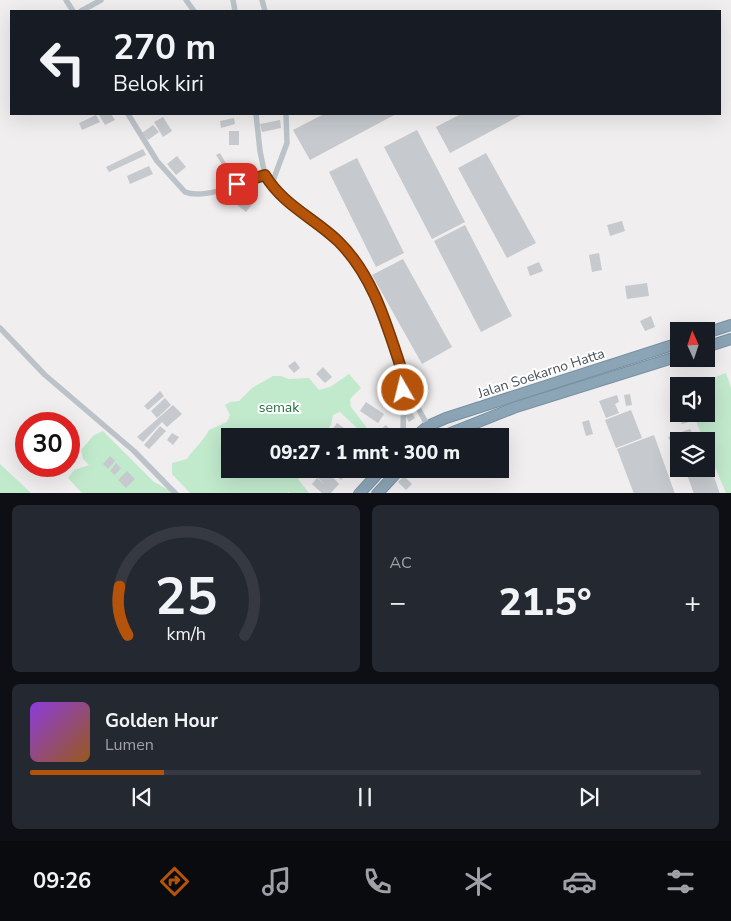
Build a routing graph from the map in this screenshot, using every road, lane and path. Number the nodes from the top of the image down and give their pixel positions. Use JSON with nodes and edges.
{"nodes":[{"id":1,"x":101,"y":0,"type":"edge"},
{"id":2,"x":83,"y":10,"type":"edge"},
{"id":3,"x":129,"y":115,"type":"edge"},
{"id":4,"x":256,"y":115,"type":"edge"},
{"id":5,"x":286,"y":115,"type":"edge"},
{"id":6,"x":265,"y":175,"type":"junction"},
{"id":7,"x":271,"y":186,"type":"junction"},
{"id":8,"x":731,"y":325,"type":"edge"},
{"id":9,"x":0,"y":328,"type":"edge"},
{"id":10,"x":715,"y":330,"type":"edge"},
{"id":11,"x":731,"y":339,"type":"edge"},
{"id":12,"x":715,"y":344,"type":"edge"},
{"id":13,"x":670,"y":345,"type":"edge"},
{"id":14,"x":670,"y":359,"type":"edge"},
{"id":15,"x":404,"y":377,"type":"junction"},
{"id":16,"x":428,"y":426,"type":"junction"},
{"id":17,"x":403,"y":428,"type":"edge"},
{"id":18,"x":426,"y":428,"type":"edge"},
{"id":19,"x":462,"y":428,"type":"edge"},
{"id":20,"x":374,"y":478,"type":"edge"},
{"id":21,"x":392,"y":478,"type":"edge"},
{"id":22,"x":175,"y":493,"type":"edge"},
{"id":23,"x":360,"y":493,"type":"edge"},
{"id":24,"x":378,"y":493,"type":"edge"}],
"edges":[{"from":1,"to":2,"type":"street"},
{"from":3,"to":6,"type":"street"},
{"from":4,"to":6,"type":"street"},
{"from":5,"to":7,"type":"street"},
{"from":6,"to":7,"type":"street"},
{"from":7,"to":15,"type":"street"},
{"from":8,"to":10,"type":"highway"},
{"from":9,"to":22,"type":"street"},
{"from":11,"to":12,"type":"highway"},
{"from":13,"to":16,"type":"highway","name":"Jalan Soekarno Hatta"},
{"from":14,"to":19,"type":"highway","name":"Jalan Soekarno Hatta"},
{"from":15,"to":16,"type":"street"},
{"from":15,"to":17,"type":"street"},
{"from":16,"to":18,"type":"highway","name":"Jalan Soekarno Hatta"},
{"from":20,"to":23,"type":"highway"},
{"from":21,"to":24,"type":"highway"}]}
